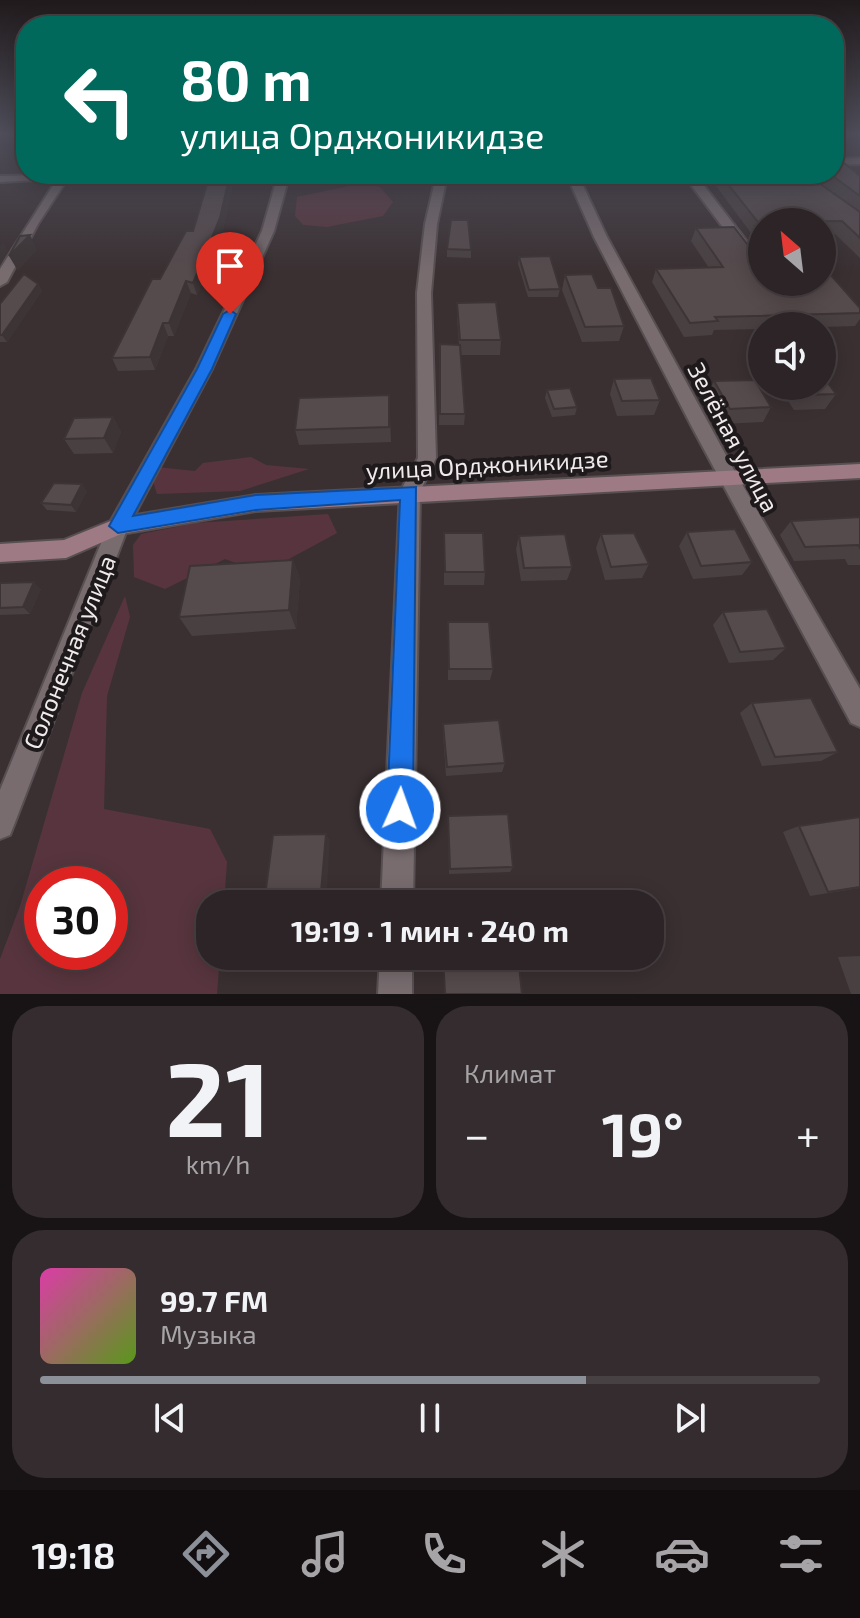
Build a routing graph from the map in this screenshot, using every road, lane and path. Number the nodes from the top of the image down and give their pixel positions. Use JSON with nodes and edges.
{"nodes":[{"id":1,"x":59,"y":184,"type":"edge"},
{"id":2,"x":279,"y":184,"type":"edge"},
{"id":3,"x":440,"y":184,"type":"edge"},
{"id":4,"x":576,"y":184,"type":"edge"},
{"id":5,"x":696,"y":184,"type":"edge"},
{"id":6,"x":748,"y":254,"type":"edge"},
{"id":7,"x":0,"y":282,"type":"edge"},
{"id":8,"x":860,"y":471,"type":"edge"},
{"id":9,"x":727,"y":479,"type":"junction"},
{"id":10,"x":410,"y":492,"type":"junction"},
{"id":11,"x":118,"y":526,"type":"junction"},
{"id":12,"x":0,"y":553,"type":"edge"},
{"id":13,"x":860,"y":714,"type":"edge"},
{"id":14,"x":0,"y":825,"type":"edge"},
{"id":15,"x":397,"y":890,"type":"edge"},
{"id":16,"x":396,"y":970,"type":"edge"},
{"id":17,"x":395,"y":994,"type":"edge"}],
"edges":[{"from":1,"to":7,"type":"street"},
{"from":2,"to":11,"type":"street","name":"Солонечная улица"},
{"from":3,"to":10,"type":"street"},
{"from":4,"to":9,"type":"street","name":"Зелёная улица"},
{"from":5,"to":6,"type":"street"},
{"from":8,"to":9,"type":"street","name":"улица Орджоникидзе"},
{"from":9,"to":10,"type":"street","name":"улица Орджоникидзе"},
{"from":9,"to":13,"type":"street","name":"Зелёная улица"},
{"from":10,"to":11,"type":"street","name":"улица Орджоникидзе"},
{"from":10,"to":15,"type":"street"},
{"from":11,"to":12,"type":"street","name":"улица Орджоникидзе"},
{"from":11,"to":14,"type":"street","name":"Солонечная улица"},
{"from":16,"to":17,"type":"street"}]}
